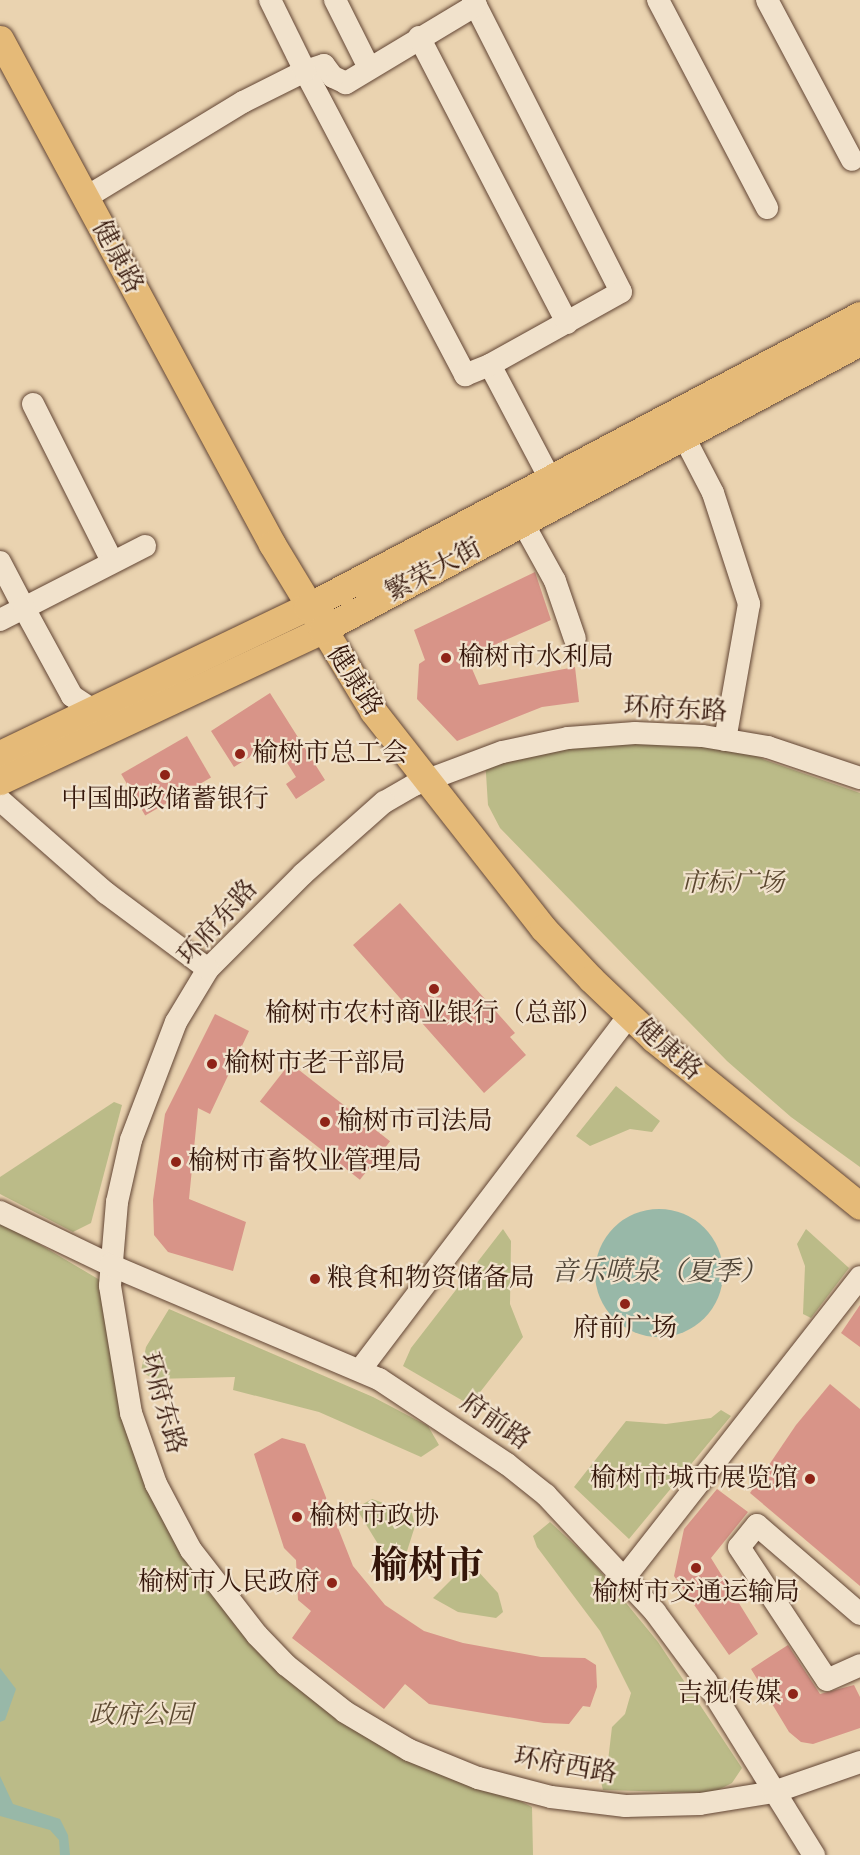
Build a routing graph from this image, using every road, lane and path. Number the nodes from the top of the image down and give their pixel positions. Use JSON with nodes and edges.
{"nodes":[{"id":1,"x":270,"y":0,"type":"edge"},
{"id":2,"x":335,"y":0,"type":"edge"},
{"id":3,"x":658,"y":0,"type":"edge"},
{"id":4,"x":767,"y":0,"type":"edge"},
{"id":5,"x":474,"y":2,"type":"edge"},
{"id":6,"x":419,"y":38,"type":"junction"},
{"id":7,"x":0,"y":39,"type":"edge"},
{"id":8,"x":369,"y":68,"type":"junction"},
{"id":9,"x":305,"y":71,"type":"junction"},
{"id":10,"x":0,"y":73,"type":"edge"},
{"id":11,"x":852,"y":160,"type":"dead end"},
{"id":12,"x":86,"y":198,"type":"junction"},
{"id":13,"x":767,"y":208,"type":"dead end"},
{"id":14,"x":860,"y":315,"type":"edge"},
{"id":15,"x":567,"y":323,"type":"junction"},
{"id":16,"x":860,"y":342,"type":"edge"},
{"id":17,"x":490,"y":365,"type":"junction"},
{"id":18,"x":33,"y":404,"type":"dead end"},
{"id":19,"x":684,"y":437,"type":"junction"},
{"id":20,"x":550,"y":479,"type":"junction"},
{"id":21,"x":523,"y":523,"type":"junction"},
{"id":22,"x":145,"y":546,"type":"dead end"},
{"id":23,"x":112,"y":561,"type":"junction"},
{"id":24,"x":0,"y":562,"type":"edge"},
{"id":25,"x":24,"y":608,"type":"junction"},
{"id":26,"x":300,"y":610,"type":"junction"},
{"id":27,"x":0,"y":620,"type":"edge"},
{"id":28,"x":314,"y":634,"type":"junction"},
{"id":29,"x":575,"y":639,"type":"dead end"},
{"id":30,"x":93,"y":710,"type":"junction"},
{"id":31,"x":725,"y":740,"type":"junction"},
{"id":32,"x":0,"y":754,"type":"edge"},
{"id":33,"x":860,"y":778,"type":"edge"},
{"id":34,"x":0,"y":781,"type":"edge"},
{"id":35,"x":420,"y":783,"type":"junction"},
{"id":36,"x":0,"y":800,"type":"edge"},
{"id":37,"x":208,"y":969,"type":"junction"},
{"id":38,"x":621,"y":1026,"type":"junction"},
{"id":39,"x":860,"y":1206,"type":"edge"},
{"id":40,"x":0,"y":1212,"type":"edge"},
{"id":41,"x":860,"y":1223,"type":"edge"},
{"id":42,"x":110,"y":1265,"type":"junction"},
{"id":43,"x":860,"y":1278,"type":"edge"},
{"id":44,"x":360,"y":1370,"type":"junction"},
{"id":45,"x":625,"y":1577,"type":"junction"},
{"id":46,"x":860,"y":1614,"type":"edge"},
{"id":47,"x":286,"y":1665,"type":"joint"},
{"id":48,"x":858,"y":1671,"type":"edge"},
{"id":49,"x":860,"y":1762,"type":"edge"},
{"id":50,"x":774,"y":1792,"type":"junction"},
{"id":51,"x":814,"y":1855,"type":"edge"}],
"edges":[{"from":1,"to":9,"type":"street"},
{"from":2,"to":8,"type":"street"},
{"from":3,"to":13,"type":"street"},
{"from":4,"to":11,"type":"street"},
{"from":5,"to":6,"type":"street"},
{"from":5,"to":15,"type":"street"},
{"from":6,"to":8,"type":"street"},
{"from":6,"to":15,"type":"street"},
{"from":7,"to":12,"type":"main road","name":"健康路"},
{"from":8,"to":9,"type":"street"},
{"from":9,"to":12,"type":"street"},
{"from":9,"to":17,"type":"street"},
{"from":10,"to":26,"type":"main road","name":"健康路"},
{"from":12,"to":26,"type":"main road","name":"健康路"},
{"from":14,"to":20,"type":"main road","name":"繁荣大街"},
{"from":15,"to":17,"type":"street"},
{"from":16,"to":19,"type":"main road","name":"繁荣大街"},
{"from":17,"to":20,"type":"street"},
{"from":18,"to":23,"type":"street"},
{"from":19,"to":21,"type":"main road","name":"繁荣大街"},
{"from":19,"to":31,"type":"street"},
{"from":20,"to":26,"type":"main road","name":"繁荣大街"},
{"from":21,"to":28,"type":"main road","name":"繁荣大街"},
{"from":21,"to":29,"type":"street"},
{"from":22,"to":23,"type":"street"},
{"from":23,"to":25,"type":"street"},
{"from":24,"to":25,"type":"street"},
{"from":25,"to":27,"type":"street"},
{"from":25,"to":30,"type":"street"},
{"from":26,"to":28,"type":"main road","name":"健康路"},
{"from":26,"to":30,"type":"main road","name":"繁荣大街"},
{"from":28,"to":34,"type":"main road","name":"繁荣大街"},
{"from":28,"to":35,"type":"main road","name":"健康路"},
{"from":30,"to":32,"type":"main road","name":"繁荣大街"},
{"from":31,"to":33,"type":"street","name":"环府东路"},
{"from":31,"to":35,"type":"street","name":"环府东路"},
{"from":35,"to":37,"type":"street","name":"环府东路"},
{"from":35,"to":38,"type":"main road","name":"健康路"},
{"from":35,"to":39,"type":"main road","name":"健康路"},
{"from":36,"to":37,"type":"street"},
{"from":37,"to":42,"type":"street","name":"环府东路"},
{"from":38,"to":41,"type":"main road","name":"健康路"},
{"from":38,"to":44,"type":"street"},
{"from":40,"to":42,"type":"street","name":"府前路"},
{"from":42,"to":44,"type":"street","name":"府前路"},
{"from":42,"to":47,"type":"street","name":"环府东路"},
{"from":43,"to":45,"type":"street"},
{"from":44,"to":45,"type":"street","name":"府前路"},
{"from":45,"to":50,"type":"street","name":"府前路"},
{"from":46,"to":48,"type":"street"},
{"from":47,"to":50,"type":"street","name":"环府西路"},
{"from":49,"to":50,"type":"street","name":"环府西路"},
{"from":50,"to":51,"type":"street","name":"府前路"}]}
